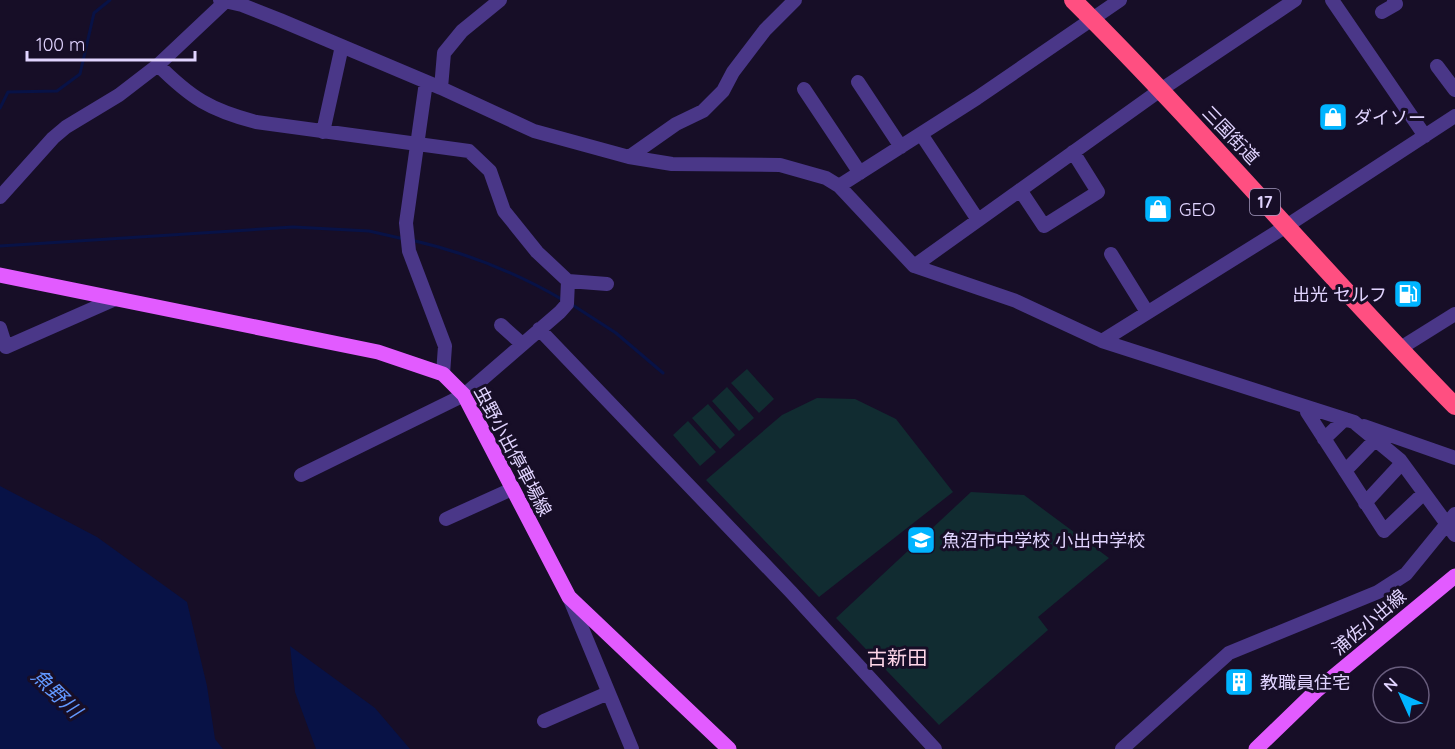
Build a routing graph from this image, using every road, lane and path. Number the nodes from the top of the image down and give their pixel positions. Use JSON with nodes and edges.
{"nodes":[{"id":1,"x":500,"y":0,"type":"edge"},
{"id":2,"x":795,"y":0,"type":"edge"},
{"id":3,"x":1073,"y":0,"type":"edge"},
{"id":4,"x":1119,"y":0,"type":"edge"},
{"id":5,"x":1295,"y":0,"type":"edge"},
{"id":6,"x":1332,"y":0,"type":"edge"},
{"id":7,"x":1394,"y":0,"type":"edge"},
{"id":8,"x":223,"y":1,"type":"edge"},
{"id":9,"x":1382,"y":12,"type":"dead end"},
{"id":10,"x":1091,"y":18,"type":"junction"},
{"id":11,"x":342,"y":46,"type":"junction"},
{"id":12,"x":158,"y":65,"type":"junction"},
{"id":13,"x":1437,"y":66,"type":"dead end"},
{"id":14,"x":426,"y":82,"type":"junction"},
{"id":15,"x":858,"y":82,"type":"dead end"},
{"id":16,"x":441,"y":88,"type":"junction"},
{"id":17,"x":804,"y":89,"type":"dead end"},
{"id":18,"x":1455,"y":90,"type":"edge"},
{"id":19,"x":1159,"y":91,"type":"junction"},
{"id":20,"x":1455,"y":116,"type":"edge"},
{"id":21,"x":323,"y":132,"type":"junction"},
{"id":22,"x":921,"y":134,"type":"junction"},
{"id":23,"x":1425,"y":136,"type":"junction"},
{"id":24,"x":417,"y":145,"type":"junction"},
{"id":25,"x":901,"y":147,"type":"junction"},
{"id":26,"x":1073,"y":152,"type":"junction"},
{"id":27,"x":628,"y":157,"type":"junction"},
{"id":28,"x":860,"y":173,"type":"junction"},
{"id":29,"x":839,"y":186,"type":"junction"},
{"id":30,"x":1020,"y":190,"type":"junction"},
{"id":31,"x":0,"y":197,"type":"edge"},
{"id":32,"x":978,"y":220,"type":"junction"},
{"id":33,"x":1288,"y":225,"type":"junction"},
{"id":34,"x":1112,"y":254,"type":"dead end"},
{"id":35,"x":914,"y":266,"type":"junction"},
{"id":36,"x":0,"y":275,"type":"edge"},
{"id":37,"x":608,"y":284,"type":"dead end"},
{"id":38,"x":567,"y":293,"type":"junction"},
{"id":39,"x":116,"y":299,"type":"junction"},
{"id":40,"x":1148,"y":312,"type":"junction"},
{"id":41,"x":1455,"y":314,"type":"edge"},
{"id":42,"x":501,"y":325,"type":"dead end"},
{"id":43,"x":0,"y":328,"type":"edge"},
{"id":44,"x":539,"y":329,"type":"junction"},
{"id":45,"x":1101,"y":341,"type":"junction"},
{"id":46,"x":522,"y":344,"type":"junction"},
{"id":47,"x":1399,"y":349,"type":"junction"},
{"id":48,"x":443,"y":374,"type":"junction"},
{"id":49,"x":464,"y":395,"type":"junction"},
{"id":50,"x":1455,"y":406,"type":"edge"},
{"id":51,"x":1307,"y":412,"type":"dead end"},
{"id":52,"x":1350,"y":421,"type":"junction"},
{"id":53,"x":1324,"y":439,"type":"junction"},
{"id":54,"x":1376,"y":440,"type":"junction"},
{"id":55,"x":1455,"y":458,"type":"edge"},
{"id":56,"x":1402,"y":463,"type":"junction"},
{"id":57,"x":1345,"y":471,"type":"junction"},
{"id":58,"x":301,"y":475,"type":"dead end"},
{"id":59,"x":512,"y":489,"type":"junction"},
{"id":60,"x":1424,"y":493,"type":"junction"},
{"id":61,"x":1365,"y":503,"type":"junction"},
{"id":62,"x":1450,"y":518,"type":"edge"},
{"id":63,"x":446,"y":519,"type":"dead end"},
{"id":64,"x":1455,"y":535,"type":"edge"},
{"id":65,"x":1455,"y":576,"type":"edge"},
{"id":66,"x":569,"y":597,"type":"junction"},
{"id":67,"x":608,"y":693,"type":"junction"},
{"id":68,"x":544,"y":721,"type":"dead end"},
{"id":69,"x":632,"y":749,"type":"edge"},
{"id":70,"x":729,"y":749,"type":"edge"},
{"id":71,"x":936,"y":749,"type":"edge"},
{"id":72,"x":1122,"y":749,"type":"edge"},
{"id":73,"x":1256,"y":749,"type":"edge"}],
"edges":[{"from":1,"to":16,"type":"street"},
{"from":2,"to":27,"type":"street"},
{"from":3,"to":10,"type":"highway","name":"三国街道","number":"17"},
{"from":4,"to":10,"type":"street"},
{"from":5,"to":19,"type":"street"},
{"from":6,"to":23,"type":"street"},
{"from":7,"to":9,"type":"street"},
{"from":8,"to":11,"type":"street"},
{"from":8,"to":12,"type":"street"},
{"from":10,"to":19,"type":"highway","name":"三国街道","number":"17"},
{"from":10,"to":22,"type":"street"},
{"from":11,"to":14,"type":"street"},
{"from":11,"to":21,"type":"street"},
{"from":12,"to":21,"type":"street"},
{"from":12,"to":31,"type":"street"},
{"from":13,"to":18,"type":"street"},
{"from":14,"to":16,"type":"street"},
{"from":14,"to":24,"type":"street"},
{"from":15,"to":25,"type":"street"},
{"from":16,"to":27,"type":"street"},
{"from":17,"to":28,"type":"street"},
{"from":19,"to":26,"type":"street"},
{"from":19,"to":33,"type":"highway","name":"三国街道","number":"17"},
{"from":20,"to":23,"type":"street"},
{"from":21,"to":24,"type":"street"},
{"from":22,"to":25,"type":"street"},
{"from":22,"to":32,"type":"street"},
{"from":23,"to":33,"type":"street"},
{"from":24,"to":38,"type":"street"},
{"from":24,"to":48,"type":"street"},
{"from":25,"to":28,"type":"street"},
{"from":26,"to":30,"type":"street"},
{"from":26,"to":30,"type":"street"},
{"from":27,"to":29,"type":"street"},
{"from":28,"to":29,"type":"street"},
{"from":29,"to":35,"type":"street"},
{"from":30,"to":32,"type":"street"},
{"from":32,"to":35,"type":"street"},
{"from":33,"to":40,"type":"street"},
{"from":33,"to":47,"type":"highway","name":"三国街道","number":"17"},
{"from":34,"to":40,"type":"street"},
{"from":35,"to":45,"type":"street"},
{"from":36,"to":39,"type":"main road","name":"虫野小出停車場線"},
{"from":37,"to":38,"type":"street"},
{"from":38,"to":44,"type":"street"},
{"from":39,"to":43,"type":"street"},
{"from":39,"to":48,"type":"main road","name":"虫野小出停車場線"},
{"from":40,"to":45,"type":"street"},
{"from":41,"to":47,"type":"street"},
{"from":42,"to":46,"type":"street"},
{"from":44,"to":46,"type":"street"},
{"from":44,"to":71,"type":"street"},
{"from":45,"to":52,"type":"street"},
{"from":46,"to":49,"type":"street"},
{"from":47,"to":50,"type":"highway","name":"三国街道","number":"17"},
{"from":48,"to":49,"type":"main road","name":"虫野小出停車場線"},
{"from":49,"to":58,"type":"street"},
{"from":49,"to":59,"type":"main road","name":"虫野小出停車場線"},
{"from":51,"to":53,"type":"street"},
{"from":52,"to":53,"type":"street"},
{"from":52,"to":54,"type":"street"},
{"from":52,"to":55,"type":"street"},
{"from":53,"to":57,"type":"street"},
{"from":54,"to":56,"type":"street"},
{"from":54,"to":57,"type":"street"},
{"from":56,"to":60,"type":"street"},
{"from":56,"to":61,"type":"street"},
{"from":57,"to":61,"type":"street"},
{"from":59,"to":63,"type":"street"},
{"from":59,"to":66,"type":"main road","name":"虫野小出停車場線"},
{"from":60,"to":61,"type":"street"},
{"from":60,"to":62,"type":"street"},
{"from":62,"to":64,"type":"street"},
{"from":62,"to":72,"type":"street"},
{"from":65,"to":73,"type":"main road","name":"浦佐小出線"},
{"from":66,"to":67,"type":"street"},
{"from":66,"to":70,"type":"main road","name":"虫野小出停車場線"},
{"from":67,"to":68,"type":"street"},
{"from":67,"to":69,"type":"street"}]}
